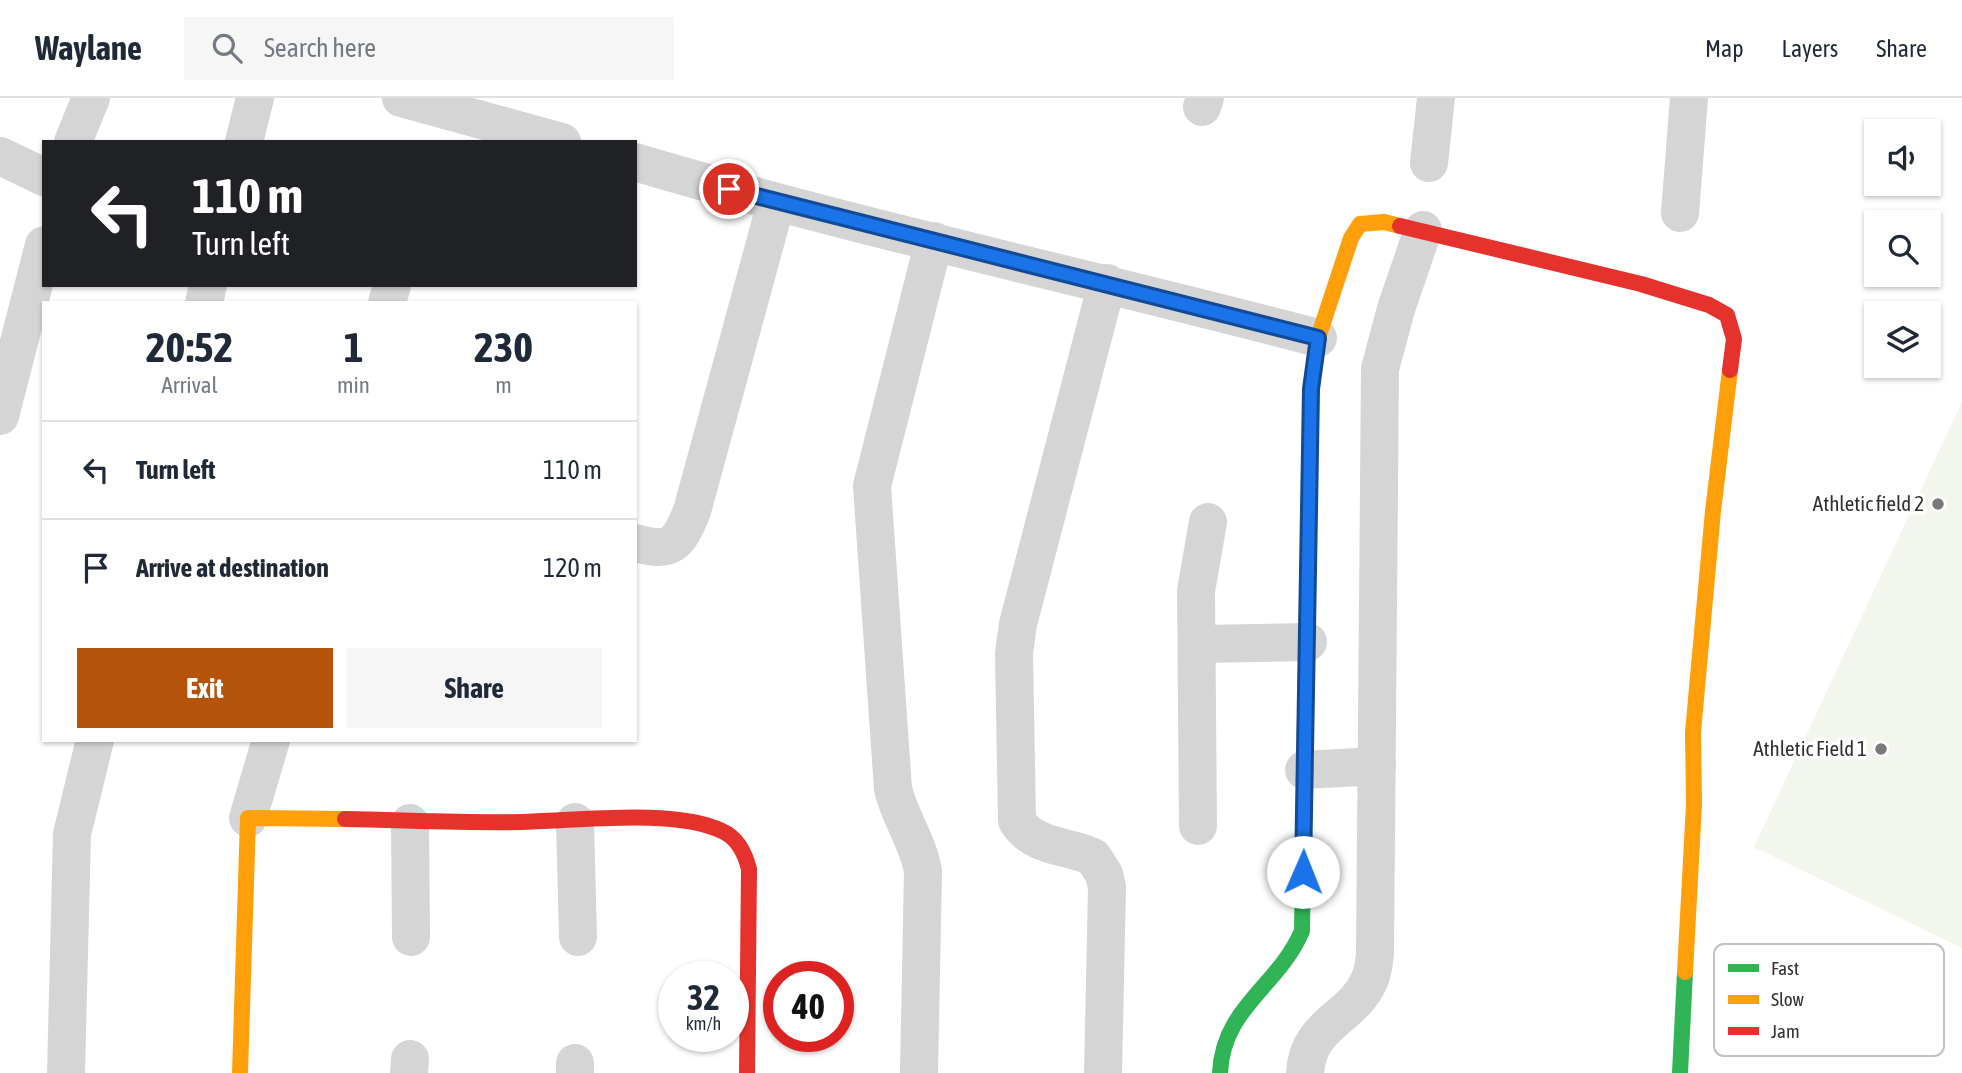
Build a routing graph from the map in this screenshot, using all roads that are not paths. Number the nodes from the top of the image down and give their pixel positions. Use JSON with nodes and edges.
{"nodes":[{"id":1,"x":91,"y":98,"type":"edge"},
{"id":2,"x":255,"y":98,"type":"edge"},
{"id":3,"x":401,"y":98,"type":"edge"},
{"id":4,"x":1436,"y":98,"type":"edge"},
{"id":5,"x":1689,"y":98,"type":"edge"},
{"id":6,"x":437,"y":126,"type":"edge"},
{"id":7,"x":74,"y":140,"type":"edge"},
{"id":8,"x":244,"y":140,"type":"edge"},
{"id":9,"x":546,"y":140,"type":"edge"},
{"id":10,"x":0,"y":156,"type":"edge"},
{"id":11,"x":637,"y":163,"type":"edge"},
{"id":12,"x":1429,"y":163,"type":"dead end"},
{"id":13,"x":42,"y":176,"type":"edge"},
{"id":14,"x":776,"y":203,"type":"junction"},
{"id":15,"x":1680,"y":213,"type":"dead end"},
{"id":16,"x":1423,"y":230,"type":"junction"},
{"id":17,"x":934,"y":242,"type":"junction"},
{"id":18,"x":42,"y":253,"type":"edge"},
{"id":19,"x":1107,"y":283,"type":"junction"},
{"id":20,"x":1318,"y":338,"type":"junction"},
{"id":21,"x":0,"y":416,"type":"edge"},
{"id":22,"x":1208,"y":522,"type":"dead end"},
{"id":23,"x":637,"y":544,"type":"edge"},
{"id":24,"x":1308,"y":642,"type":"junction"},
{"id":25,"x":1198,"y":644,"type":"junction"},
{"id":26,"x":95,"y":742,"type":"edge"},
{"id":27,"x":270,"y":742,"type":"edge"},
{"id":28,"x":1377,"y":766,"type":"junction"},
{"id":29,"x":1304,"y":770,"type":"junction"},
{"id":30,"x":248,"y":818,"type":"junction"},
{"id":31,"x":575,"y":822,"type":"junction"},
{"id":32,"x":410,"y":823,"type":"junction"},
{"id":33,"x":1198,"y":826,"type":"dead end"},
{"id":34,"x":411,"y":937,"type":"dead end"},
{"id":35,"x":578,"y":937,"type":"dead end"},
{"id":36,"x":66,"y":1073,"type":"edge"},
{"id":37,"x":240,"y":1073,"type":"edge"},
{"id":38,"x":747,"y":1073,"type":"edge"},
{"id":39,"x":919,"y":1073,"type":"edge"},
{"id":40,"x":1103,"y":1073,"type":"edge"},
{"id":41,"x":1220,"y":1073,"type":"edge"},
{"id":42,"x":1305,"y":1073,"type":"edge"},
{"id":43,"x":1680,"y":1073,"type":"edge"}],
"edges":[{"from":1,"to":7,"type":"street"},
{"from":2,"to":8,"type":"street"},
{"from":3,"to":6,"type":"street"},
{"from":4,"to":12,"type":"street"},
{"from":5,"to":15,"type":"street"},
{"from":6,"to":9,"type":"street"},
{"from":10,"to":13,"type":"street"},
{"from":11,"to":14,"type":"street"},
{"from":14,"to":17,"type":"street"},
{"from":14,"to":23,"type":"street"},
{"from":16,"to":20,"type":"street"},
{"from":16,"to":28,"type":"street"},
{"from":16,"to":43,"type":"street"},
{"from":17,"to":19,"type":"street"},
{"from":17,"to":39,"type":"street"},
{"from":18,"to":21,"type":"street"},
{"from":19,"to":20,"type":"street"},
{"from":19,"to":40,"type":"street"},
{"from":20,"to":24,"type":"street"},
{"from":22,"to":25,"type":"street"},
{"from":24,"to":25,"type":"street"},
{"from":24,"to":29,"type":"street"},
{"from":25,"to":33,"type":"street"},
{"from":26,"to":36,"type":"street"},
{"from":27,"to":30,"type":"street"},
{"from":28,"to":29,"type":"street"},
{"from":28,"to":42,"type":"street"},
{"from":29,"to":41,"type":"street"},
{"from":30,"to":32,"type":"street"},
{"from":30,"to":37,"type":"street"},
{"from":31,"to":32,"type":"street"},
{"from":31,"to":35,"type":"street"},
{"from":31,"to":38,"type":"street"},
{"from":32,"to":34,"type":"street"}]}
